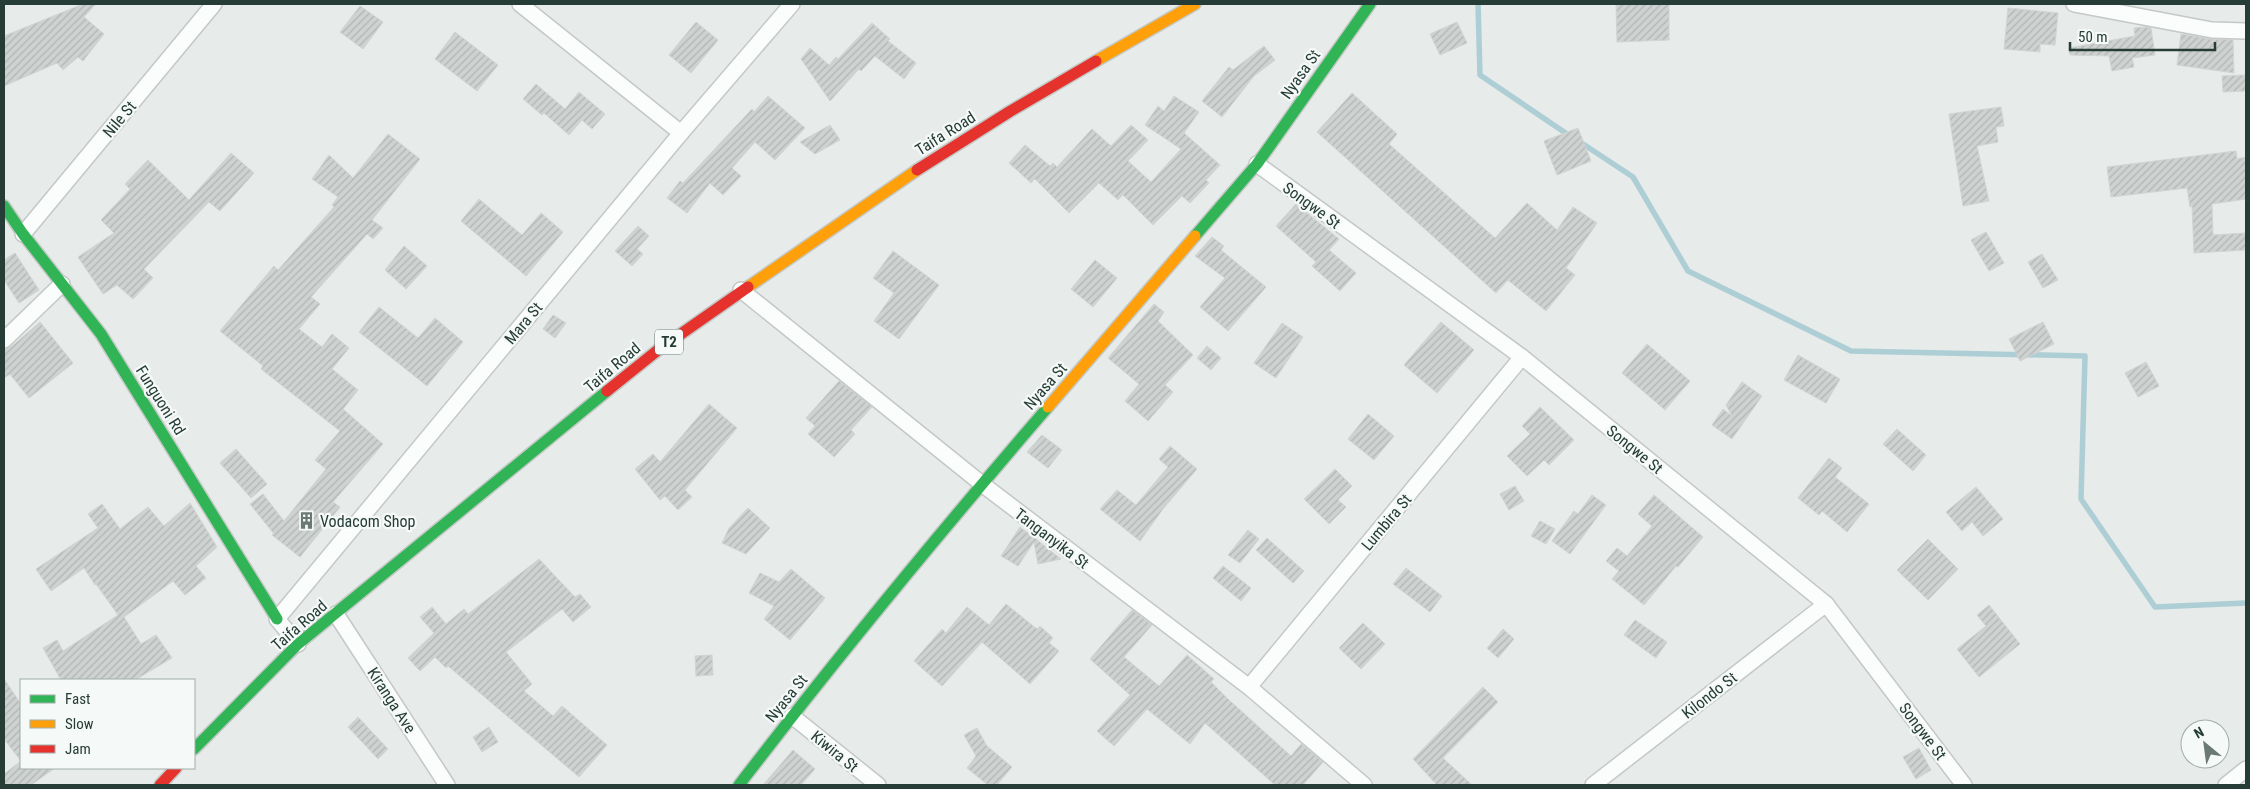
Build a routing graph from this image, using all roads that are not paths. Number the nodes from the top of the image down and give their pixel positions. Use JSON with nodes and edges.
{"nodes":[{"id":1,"x":214,"y":4,"type":"edge"},
{"id":2,"x":520,"y":4,"type":"edge"},
{"id":3,"x":792,"y":4,"type":"edge"},
{"id":4,"x":1195,"y":4,"type":"edge"},
{"id":5,"x":1370,"y":4,"type":"edge"},
{"id":6,"x":2074,"y":4,"type":"edge"},
{"id":7,"x":2246,"y":31,"type":"edge"},
{"id":8,"x":681,"y":133,"type":"junction"},
{"id":9,"x":1256,"y":164,"type":"junction"},
{"id":10,"x":4,"y":206,"type":"edge"},
{"id":11,"x":23,"y":234,"type":"junction"},
{"id":12,"x":62,"y":284,"type":"junction"},
{"id":13,"x":741,"y":290,"type":"junction"},
{"id":14,"x":4,"y":340,"type":"edge"},
{"id":15,"x":1522,"y":357,"type":"junction"},
{"id":16,"x":982,"y":484,"type":"junction"},
{"id":17,"x":1826,"y":604,"type":"junction"},
{"id":18,"x":336,"y":614,"type":"junction"},
{"id":19,"x":277,"y":619,"type":"junction"},
{"id":20,"x":298,"y":644,"type":"junction"},
{"id":21,"x":1249,"y":687,"type":"junction"},
{"id":22,"x":792,"y":716,"type":"junction"},
{"id":23,"x":195,"y":748,"type":"edge"},
{"id":24,"x":175,"y":769,"type":"edge"},
{"id":25,"x":2246,"y":769,"type":"edge"},
{"id":26,"x":160,"y":785,"type":"edge"},
{"id":27,"x":447,"y":785,"type":"edge"},
{"id":28,"x":739,"y":785,"type":"edge"},
{"id":29,"x":878,"y":785,"type":"edge"},
{"id":30,"x":1364,"y":785,"type":"edge"},
{"id":31,"x":1593,"y":785,"type":"edge"},
{"id":32,"x":1964,"y":785,"type":"edge"},
{"id":33,"x":2226,"y":785,"type":"edge"}],
"edges":[{"from":1,"to":11,"type":"street","name":"Nile St"},
{"from":2,"to":8,"type":"street"},
{"from":3,"to":8,"type":"street","name":"Mara St"},
{"from":4,"to":13,"type":"main road","name":"Taifa Road","number":"T2"},
{"from":5,"to":9,"type":"main road","name":"Nyasa St"},
{"from":6,"to":7,"type":"street"},
{"from":8,"to":19,"type":"street","name":"Mara St"},
{"from":9,"to":15,"type":"street","name":"Songwe St"},
{"from":9,"to":16,"type":"main road","name":"Nyasa St"},
{"from":10,"to":11,"type":"main road","name":"Funguoni Rd"},
{"from":11,"to":12,"type":"main road","name":"Funguoni Rd"},
{"from":12,"to":14,"type":"street"},
{"from":12,"to":19,"type":"main road","name":"Funguoni Rd"},
{"from":13,"to":16,"type":"street","name":"Tanganyika St"},
{"from":13,"to":18,"type":"main road","name":"Taifa Road","number":"T2"},
{"from":15,"to":17,"type":"street","name":"Songwe St"},
{"from":15,"to":21,"type":"street","name":"Lumbira St"},
{"from":16,"to":21,"type":"street","name":"Tanganyika St"},
{"from":16,"to":22,"type":"main road","name":"Nyasa St"},
{"from":17,"to":31,"type":"street","name":"Kilondo St"},
{"from":17,"to":32,"type":"street","name":"Songwe St"},
{"from":18,"to":20,"type":"main road","name":"Taifa Road","number":"T2"},
{"from":18,"to":27,"type":"street","name":"Kiranga Ave"},
{"from":19,"to":20,"type":"street"},
{"from":20,"to":23,"type":"main road","name":"Taifa Road","number":"T2"},
{"from":21,"to":30,"type":"street","name":"Tanganyika St"},
{"from":22,"to":28,"type":"main road","name":"Nyasa St"},
{"from":22,"to":29,"type":"street","name":"Kiwira St"},
{"from":24,"to":26,"type":"main road"},
{"from":25,"to":33,"type":"street"}]}
